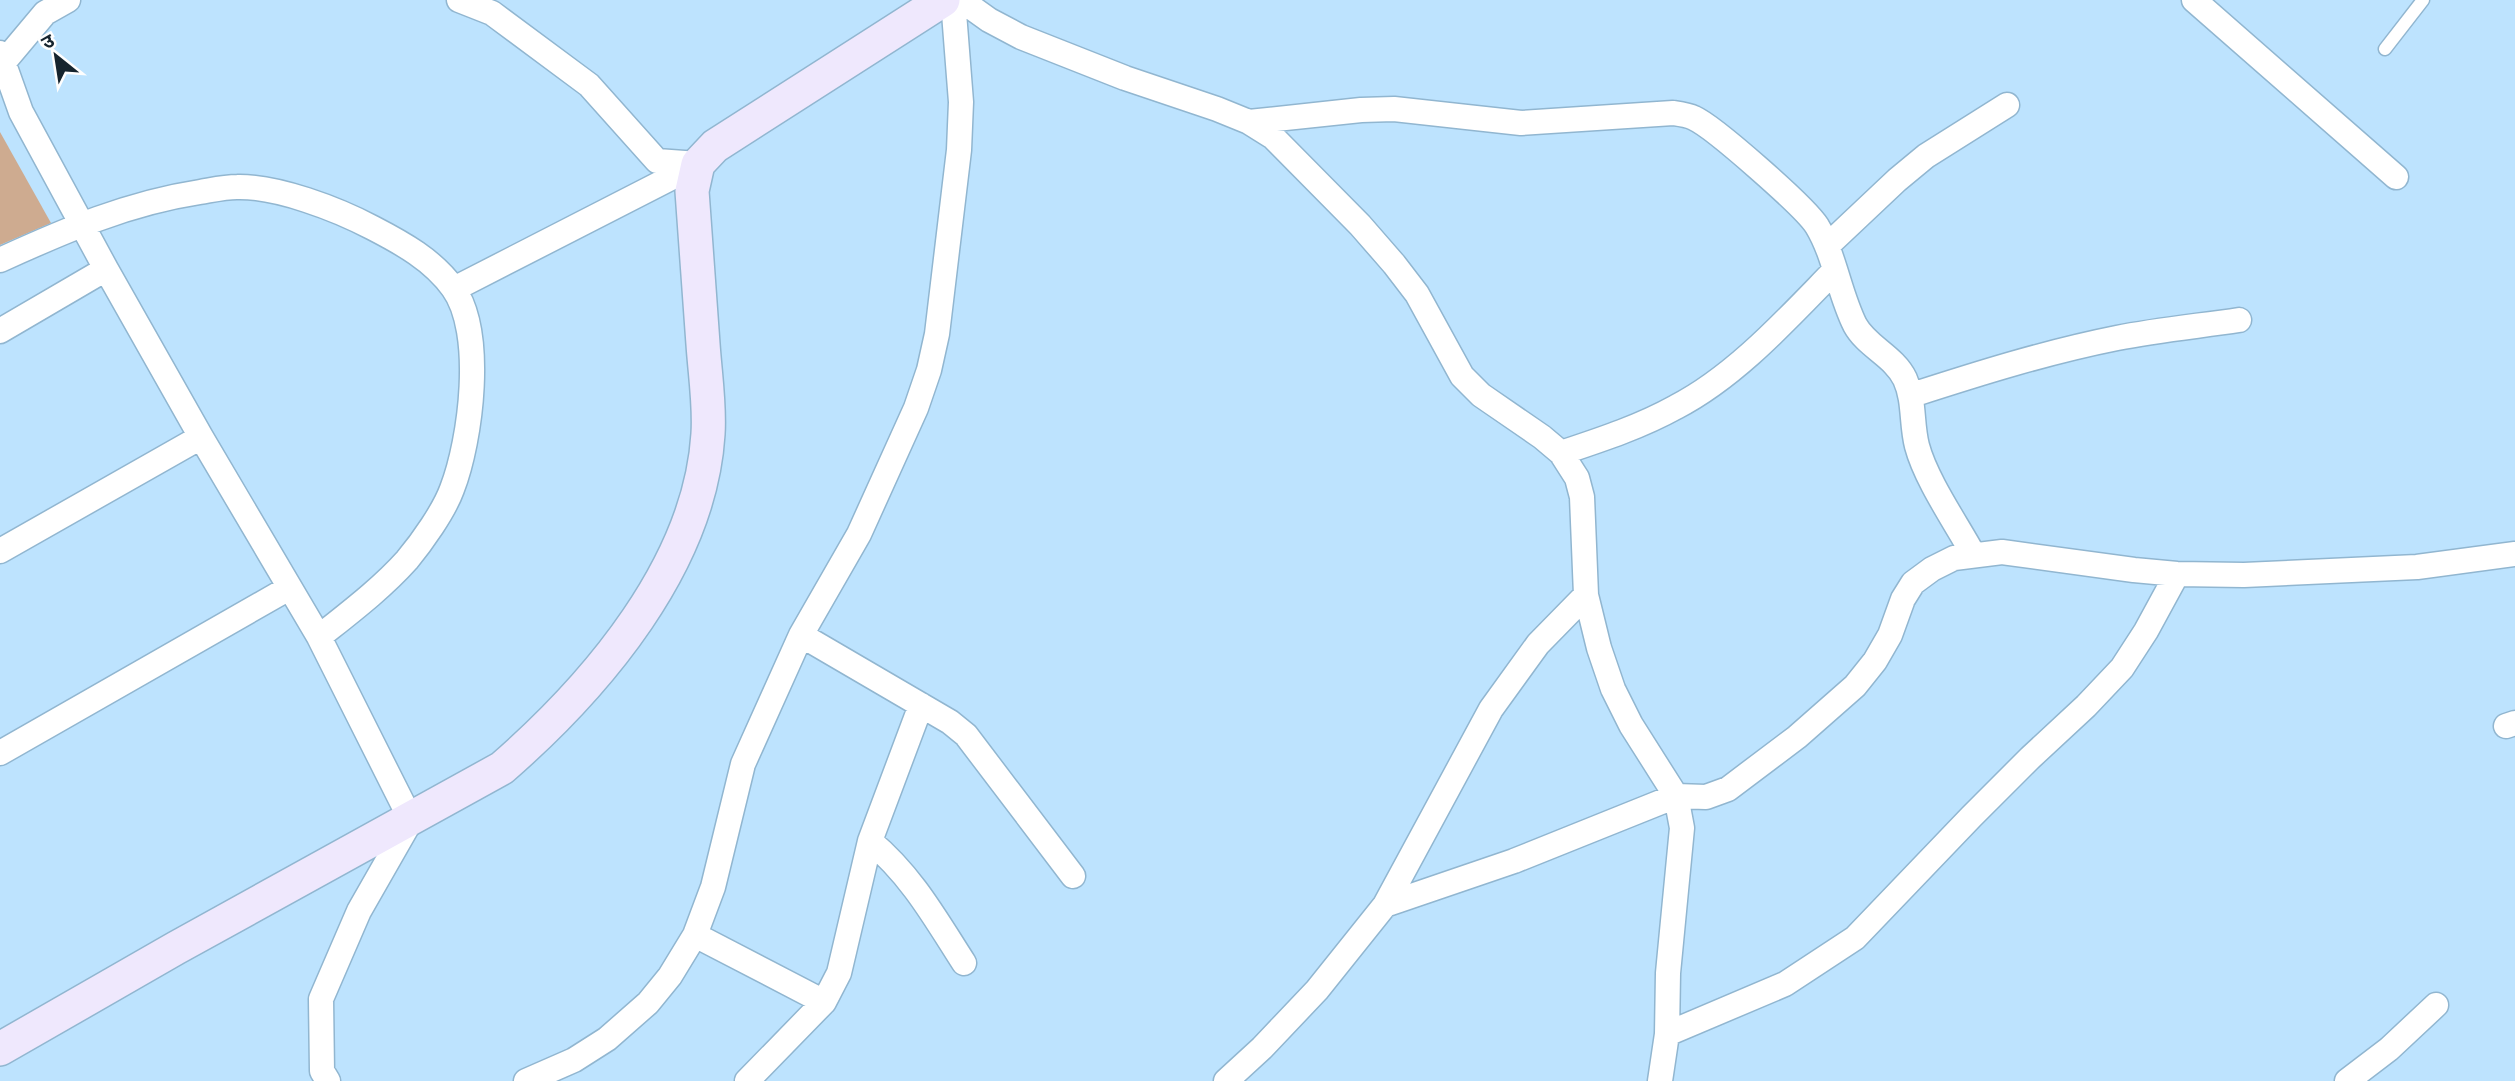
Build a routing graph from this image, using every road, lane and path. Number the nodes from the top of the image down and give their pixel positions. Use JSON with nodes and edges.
{"nodes":[{"id":1,"x":68,"y":0,"type":"edge"},
{"id":2,"x":459,"y":0,"type":"edge"},
{"id":3,"x":943,"y":0,"type":"edge"},
{"id":4,"x":953,"y":0,"type":"edge"},
{"id":5,"x":961,"y":0,"type":"edge"},
{"id":6,"x":2194,"y":0,"type":"edge"},
{"id":7,"x":2423,"y":0,"type":"edge"},
{"id":8,"x":2385,"y":49,"type":"dead end"},
{"id":9,"x":1,"y":58,"type":"edge"},
{"id":10,"x":2007,"y":105,"type":"dead end"},
{"id":11,"x":1249,"y":122,"type":"junction"},
{"id":12,"x":698,"y":164,"type":"junction"},
{"id":13,"x":2396,"y":177,"type":"dead end"},
{"id":14,"x":81,"y":223,"type":"junction"},
{"id":15,"x":1827,"y":246,"type":"junction"},
{"id":16,"x":0,"y":260,"type":"edge"},
{"id":17,"x":106,"y":269,"type":"junction"},
{"id":18,"x":1835,"y":271,"type":"junction"},
{"id":19,"x":454,"y":289,"type":"junction"},
{"id":20,"x":2239,"y":320,"type":"dead end"},
{"id":21,"x":0,"y":331,"type":"edge"},
{"id":22,"x":1912,"y":395,"type":"junction"},
{"id":23,"x":201,"y":437,"type":"junction"},
{"id":24,"x":1561,"y":453,"type":"junction"},
{"id":25,"x":0,"y":551,"type":"edge"},
{"id":26,"x":1973,"y":554,"type":"junction"},
{"id":27,"x":2515,"y":554,"type":"edge"},
{"id":28,"x":2177,"y":574,"type":"junction"},
{"id":29,"x":289,"y":588,"type":"junction"},
{"id":30,"x":1586,"y":595,"type":"junction"},
{"id":31,"x":801,"y":635,"type":"junction"},
{"id":32,"x":319,"y":637,"type":"junction"},
{"id":33,"x":921,"y":705,"type":"junction"},
{"id":34,"x":0,"y":753,"type":"edge"},
{"id":35,"x":1676,"y":796,"type":"junction"},
{"id":36,"x":411,"y":820,"type":"junction"},
{"id":37,"x":870,"y":841,"type":"junction"},
{"id":38,"x":1073,"y":876,"type":"dead end"},
{"id":39,"x":1385,"y":905,"type":"junction"},
{"id":40,"x":695,"y":935,"type":"junction"},
{"id":41,"x":964,"y":963,"type":"dead end"},
{"id":42,"x":824,"y":1002,"type":"junction"},
{"id":43,"x":2436,"y":1005,"type":"dead end"},
{"id":44,"x":1667,"y":1034,"type":"junction"},
{"id":45,"x":0,"y":1049,"type":"edge"},
{"id":46,"x":318,"y":1078,"type":"edge"},
{"id":47,"x":526,"y":1081,"type":"edge"},
{"id":48,"x":747,"y":1081,"type":"edge"},
{"id":49,"x":1226,"y":1081,"type":"edge"},
{"id":50,"x":1660,"y":1081,"type":"edge"},
{"id":51,"x":2347,"y":1081,"type":"edge"}],
"edges":[{"from":1,"to":9,"type":"street"},
{"from":2,"to":12,"type":"street"},
{"from":3,"to":12,"type":"street"},
{"from":4,"to":31,"type":"street"},
{"from":5,"to":11,"type":"street"},
{"from":6,"to":13,"type":"street"},
{"from":7,"to":8,"type":"lane"},
{"from":9,"to":14,"type":"street"},
{"from":10,"to":15,"type":"street"},
{"from":11,"to":15,"type":"street"},
{"from":11,"to":24,"type":"street"},
{"from":12,"to":19,"type":"street"},
{"from":12,"to":36,"type":"street"},
{"from":14,"to":16,"type":"street"},
{"from":14,"to":17,"type":"street"},
{"from":14,"to":19,"type":"street"},
{"from":15,"to":18,"type":"street"},
{"from":17,"to":21,"type":"street"},
{"from":17,"to":23,"type":"street"},
{"from":18,"to":22,"type":"street"},
{"from":18,"to":24,"type":"street"},
{"from":19,"to":32,"type":"street"},
{"from":20,"to":22,"type":"street"},
{"from":22,"to":26,"type":"street"},
{"from":23,"to":25,"type":"street"},
{"from":23,"to":29,"type":"street"},
{"from":24,"to":30,"type":"street"},
{"from":26,"to":28,"type":"street"},
{"from":26,"to":35,"type":"street"},
{"from":27,"to":28,"type":"street"},
{"from":28,"to":44,"type":"street"},
{"from":29,"to":32,"type":"street"},
{"from":29,"to":34,"type":"street"},
{"from":30,"to":35,"type":"street"},
{"from":30,"to":39,"type":"street"},
{"from":31,"to":33,"type":"street"},
{"from":31,"to":40,"type":"street"},
{"from":32,"to":36,"type":"street"},
{"from":33,"to":37,"type":"street"},
{"from":33,"to":38,"type":"street"},
{"from":35,"to":39,"type":"street"},
{"from":35,"to":44,"type":"street"},
{"from":36,"to":45,"type":"street"},
{"from":36,"to":46,"type":"street"},
{"from":37,"to":41,"type":"street"},
{"from":37,"to":42,"type":"street"},
{"from":39,"to":49,"type":"street"},
{"from":40,"to":42,"type":"street"},
{"from":40,"to":47,"type":"street"},
{"from":42,"to":48,"type":"street"},
{"from":43,"to":51,"type":"street"},
{"from":44,"to":50,"type":"street"}]}
